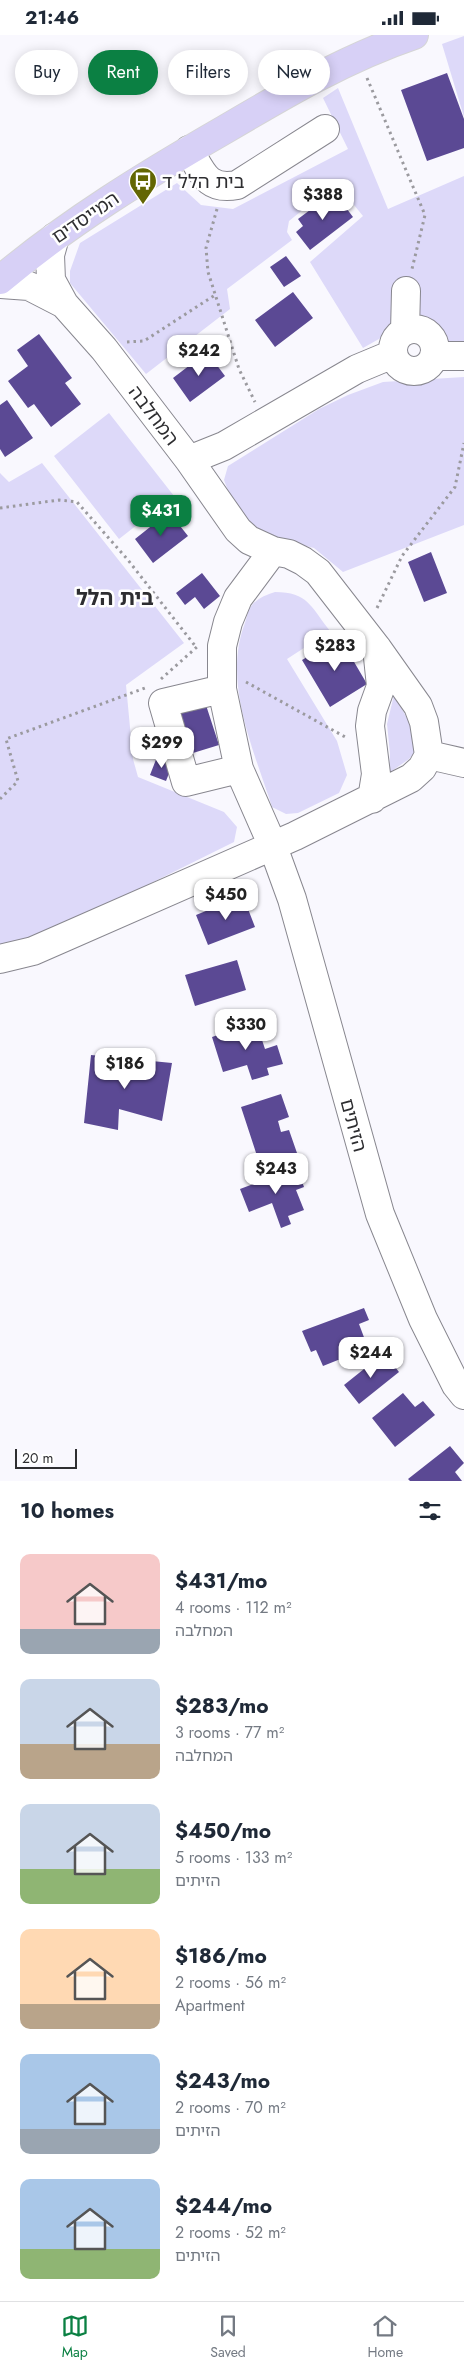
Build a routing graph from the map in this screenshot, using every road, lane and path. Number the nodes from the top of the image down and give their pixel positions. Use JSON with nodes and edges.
{"nodes":[{"id":1,"x":414,"y":35,"type":"edge"},
{"id":2,"x":358,"y":56,"type":"junction"},
{"id":3,"x":325,"y":129,"type":"dead end"},
{"id":4,"x":190,"y":149,"type":"junction"},
{"id":5,"x":225,"y":187,"type":"junction"},
{"id":6,"x":55,"y":237,"type":"junction"},
{"id":7,"x":0,"y":280,"type":"edge"},
{"id":8,"x":0,"y":284,"type":"edge"},
{"id":9,"x":406,"y":291,"type":"joint"},
{"id":10,"x":215,"y":295,"type":"junction"},
{"id":11,"x":64,"y":304,"type":"junction"},
{"id":12,"x":399,"y":342,"type":"junction"},
{"id":13,"x":104,"y":349,"type":"junction"},
{"id":14,"x":434,"y":356,"type":"junction"},
{"id":15,"x":464,"y":356,"type":"edge"},
{"id":16,"x":266,"y":422,"type":"junction"},
{"id":17,"x":464,"y":443,"type":"edge"},
{"id":18,"x":189,"y":460,"type":"junction"},
{"id":19,"x":0,"y":509,"type":"edge"},
{"id":20,"x":238,"y":530,"type":"junction"},
{"id":21,"x":267,"y":558,"type":"junction"},
{"id":22,"x":244,"y":591,"type":"junction"},
{"id":23,"x":228,"y":622,"type":"junction"},
{"id":24,"x":371,"y":640,"type":"junction"},
{"id":25,"x":196,"y":647,"type":"junction"},
{"id":26,"x":222,"y":678,"type":"junction"},
{"id":27,"x":156,"y":683,"type":"dead end"},
{"id":28,"x":148,"y":687,"type":"dead end"},
{"id":29,"x":373,"y":753,"type":"junction"},
{"id":30,"x":430,"y":755,"type":"junction"},
{"id":31,"x":464,"y":763,"type":"edge"},
{"id":32,"x":239,"y":769,"type":"junction"},
{"id":33,"x":0,"y":799,"type":"edge"},
{"id":34,"x":372,"y":799,"type":"junction"},
{"id":35,"x":283,"y":840,"type":"junction"},
{"id":36,"x":0,"y":959,"type":"edge"},
{"id":37,"x":464,"y":1395,"type":"edge"}],
"edges":[{"from":1,"to":2,"type":"main road","name":"המייסדים"},
{"from":2,"to":4,"type":"main road","name":"המייסדים"},
{"from":2,"to":9,"type":"path"},
{"from":3,"to":5,"type":"street"},
{"from":4,"to":5,"type":"street"},
{"from":4,"to":6,"type":"main road","name":"המייסדים"},
{"from":5,"to":10,"type":"path"},
{"from":6,"to":7,"type":"main road","name":"המייסדים"},
{"from":6,"to":11,"type":"street","name":"המחלבה"},
{"from":8,"to":11,"type":"street","name":"המחלבה"},
{"from":9,"to":12,"type":"street"},
{"from":10,"to":13,"type":"path"},
{"from":10,"to":16,"type":"path"},
{"from":11,"to":13,"type":"street","name":"המחלבה"},
{"from":12,"to":14,"type":"street"},
{"from":12,"to":14,"type":"street"},
{"from":12,"to":16,"type":"street"},
{"from":13,"to":18,"type":"street","name":"המחלבה"},
{"from":14,"to":15,"type":"street"},
{"from":16,"to":18,"type":"street"},
{"from":17,"to":24,"type":"path"},
{"from":18,"to":20,"type":"street","name":"המחלבה"},
{"from":19,"to":25,"type":"path"},
{"from":20,"to":21,"type":"street","name":"המחלבה"},
{"from":20,"to":22,"type":"street","name":"המחלבה"},
{"from":21,"to":22,"type":"street","name":"הזיתים"},
{"from":21,"to":24,"type":"street","name":"המחלבה"},
{"from":22,"to":23,"type":"street","name":"הזיתים"},
{"from":23,"to":25,"type":"path"},
{"from":23,"to":26,"type":"street","name":"הזיתים"},
{"from":24,"to":29,"type":"street"},
{"from":24,"to":30,"type":"street","name":"המחלבה"},
{"from":25,"to":27,"type":"path"},
{"from":26,"to":29,"type":"path"},
{"from":26,"to":32,"type":"street","name":"הזיתים"},
{"from":26,"to":32,"type":"street"},
{"from":28,"to":33,"type":"path"},
{"from":29,"to":34,"type":"street"},
{"from":30,"to":31,"type":"street"},
{"from":30,"to":34,"type":"street"},
{"from":32,"to":35,"type":"street","name":"הזיתים"},
{"from":34,"to":35,"type":"street"},
{"from":35,"to":36,"type":"street"},
{"from":35,"to":37,"type":"street","name":"הזיתים"}]}
